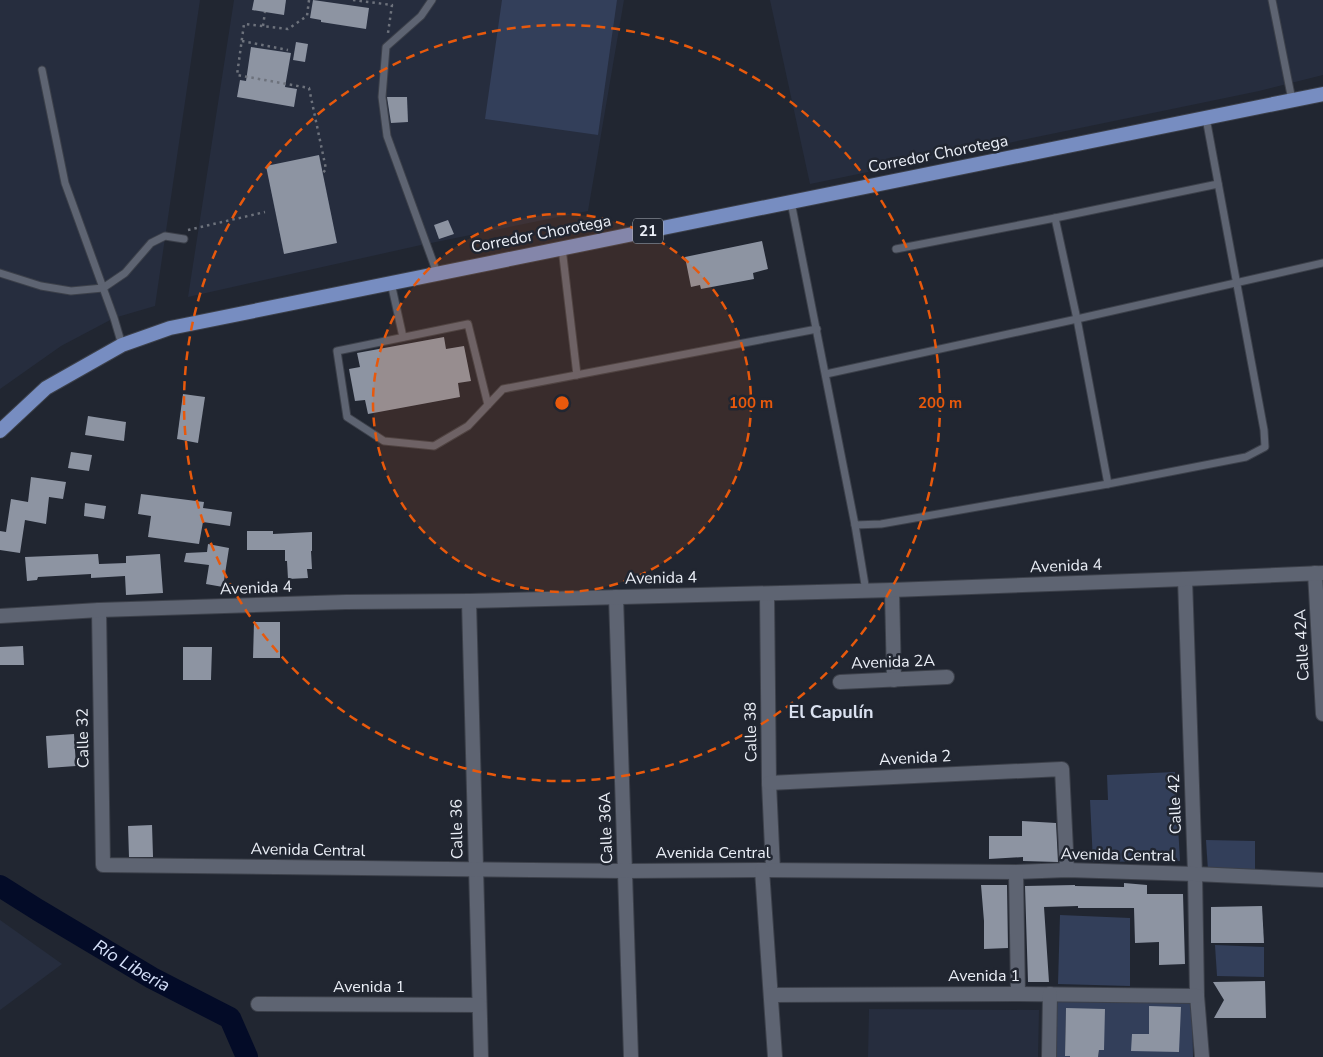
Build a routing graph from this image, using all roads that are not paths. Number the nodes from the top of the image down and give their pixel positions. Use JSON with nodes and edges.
{"nodes":[{"id":1,"x":432,"y":0,"type":"edge"},
{"id":2,"x":1272,"y":0,"type":"edge"},
{"id":3,"x":42,"y":70,"type":"dead end"},
{"id":4,"x":1323,"y":94,"type":"edge"},
{"id":5,"x":1292,"y":100,"type":"junction"},
{"id":6,"x":1206,"y":118,"type":"junction"},
{"id":7,"x":1218,"y":184,"type":"junction"},
{"id":8,"x":791,"y":202,"type":"junction"},
{"id":9,"x":1055,"y":218,"type":"junction"},
{"id":10,"x":184,"y":239,"type":"dead end"},
{"id":11,"x":562,"y":248,"type":"junction"},
{"id":12,"x":896,"y":249,"type":"dead end"},
{"id":13,"x":1323,"y":263,"type":"edge"},
{"id":14,"x":0,"y":273,"type":"edge"},
{"id":15,"x":437,"y":273,"type":"junction"},
{"id":16,"x":391,"y":282,"type":"junction"},
{"id":17,"x":1237,"y":282,"type":"junction"},
{"id":18,"x":103,"y":288,"type":"junction"},
{"id":19,"x":1077,"y":319,"type":"junction"},
{"id":20,"x":817,"y":329,"type":"junction"},
{"id":21,"x":403,"y":337,"type":"junction"},
{"id":22,"x":122,"y":346,"type":"junction"},
{"id":23,"x":826,"y":374,"type":"junction"},
{"id":24,"x":577,"y":375,"type":"junction"},
{"id":25,"x":488,"y":404,"type":"junction"},
{"id":26,"x":0,"y":431,"type":"edge"},
{"id":27,"x":1108,"y":484,"type":"junction"},
{"id":28,"x":856,"y":525,"type":"junction"},
{"id":29,"x":1319,"y":573,"type":"edge"},
{"id":30,"x":1185,"y":579,"type":"junction"},
{"id":31,"x":892,"y":590,"type":"junction"},
{"id":32,"x":866,"y":591,"type":"junction"},
{"id":33,"x":767,"y":594,"type":"junction"},
{"id":34,"x":616,"y":597,"type":"junction"},
{"id":35,"x":469,"y":601,"type":"junction"},
{"id":36,"x":99,"y":610,"type":"junction"},
{"id":37,"x":0,"y":616,"type":"edge"},
{"id":38,"x":947,"y":677,"type":"dead end"},
{"id":39,"x":894,"y":680,"type":"junction"},
{"id":40,"x":840,"y":682,"type":"dead end"},
{"id":41,"x":1323,"y":714,"type":"edge"},
{"id":42,"x":769,"y":783,"type":"junction"},
{"id":43,"x":103,"y":866,"type":"joint"},
{"id":44,"x":476,"y":869,"type":"junction"},
{"id":45,"x":767,"y":870,"type":"junction"},
{"id":46,"x":1067,"y":870,"type":"junction"},
{"id":47,"x":625,"y":871,"type":"junction"},
{"id":48,"x":1016,"y":872,"type":"junction"},
{"id":49,"x":1195,"y":874,"type":"junction"},
{"id":50,"x":1323,"y":880,"type":"edge"},
{"id":51,"x":1018,"y":994,"type":"junction"},
{"id":52,"x":1050,"y":994,"type":"junction"},
{"id":53,"x":771,"y":995,"type":"junction"},
{"id":54,"x":1197,"y":996,"type":"junction"},
{"id":55,"x":258,"y":1004,"type":"dead end"},
{"id":56,"x":479,"y":1005,"type":"junction"},
{"id":57,"x":480,"y":1057,"type":"edge"},
{"id":58,"x":631,"y":1057,"type":"edge"},
{"id":59,"x":775,"y":1057,"type":"edge"},
{"id":60,"x":1049,"y":1057,"type":"edge"},
{"id":61,"x":1202,"y":1057,"type":"edge"}],
"edges":[{"from":1,"to":15,"type":"lane"},
{"from":2,"to":5,"type":"lane"},
{"from":3,"to":18,"type":"lane"},
{"from":4,"to":5,"type":"main road","name":"Corredor Chorotega","number":"21"},
{"from":5,"to":6,"type":"main road","name":"Corredor Chorotega","number":"21"},
{"from":6,"to":7,"type":"lane"},
{"from":6,"to":8,"type":"main road","name":"Corredor Chorotega","number":"21"},
{"from":7,"to":9,"type":"lane"},
{"from":7,"to":17,"type":"lane"},
{"from":8,"to":11,"type":"main road","name":"Corredor Chorotega","number":"21"},
{"from":8,"to":20,"type":"lane"},
{"from":9,"to":12,"type":"lane"},
{"from":9,"to":19,"type":"lane"},
{"from":10,"to":18,"type":"lane"},
{"from":11,"to":15,"type":"main road","name":"Corredor Chorotega","number":"21"},
{"from":11,"to":24,"type":"lane"},
{"from":13,"to":17,"type":"lane"},
{"from":14,"to":18,"type":"lane"},
{"from":15,"to":16,"type":"main road","name":"Corredor Chorotega","number":"21"},
{"from":16,"to":21,"type":"lane"},
{"from":16,"to":22,"type":"main road","name":"Corredor Chorotega","number":"21"},
{"from":17,"to":19,"type":"lane"},
{"from":17,"to":27,"type":"lane"},
{"from":18,"to":22,"type":"lane"},
{"from":19,"to":23,"type":"lane"},
{"from":19,"to":27,"type":"lane"},
{"from":20,"to":23,"type":"lane"},
{"from":20,"to":24,"type":"lane"},
{"from":21,"to":25,"type":"lane"},
{"from":21,"to":25,"type":"lane"},
{"from":22,"to":26,"type":"main road","name":"Corredor Chorotega","number":"21"},
{"from":23,"to":28,"type":"lane"},
{"from":24,"to":25,"type":"lane"},
{"from":27,"to":28,"type":"lane"},
{"from":28,"to":32,"type":"lane"},
{"from":29,"to":30,"type":"street","name":"Avenida 4"},
{"from":29,"to":41,"type":"street","name":"Calle 42A"},
{"from":30,"to":31,"type":"street","name":"Avenida 4"},
{"from":30,"to":49,"type":"street","name":"Calle 42"},
{"from":31,"to":32,"type":"street","name":"Avenida 4"},
{"from":31,"to":39,"type":"street"},
{"from":32,"to":33,"type":"street","name":"Avenida 4"},
{"from":33,"to":34,"type":"street","name":"Avenida 4"},
{"from":33,"to":42,"type":"street","name":"Calle 38"},
{"from":34,"to":35,"type":"street","name":"Avenida 4"},
{"from":34,"to":47,"type":"street","name":"Calle 36A"},
{"from":35,"to":36,"type":"street","name":"Avenida 4"},
{"from":35,"to":44,"type":"street","name":"Calle 36"},
{"from":36,"to":37,"type":"street","name":"Avenida 4"},
{"from":36,"to":43,"type":"street","name":"Calle 32"},
{"from":38,"to":39,"type":"street","name":"Avenida 2A"},
{"from":39,"to":40,"type":"street","name":"Avenida 2A"},
{"from":42,"to":45,"type":"street","name":"Calle 38"},
{"from":42,"to":46,"type":"street","name":"Avenida 2"},
{"from":43,"to":44,"type":"street","name":"Avenida Central"},
{"from":44,"to":47,"type":"street","name":"Avenida Central"},
{"from":44,"to":56,"type":"street","name":"Calle 36"},
{"from":45,"to":47,"type":"street","name":"Avenida Central"},
{"from":45,"to":48,"type":"street","name":"Avenida Central"},
{"from":45,"to":53,"type":"street","name":"Calle 38"},
{"from":46,"to":48,"type":"street","name":"Avenida Central"},
{"from":46,"to":49,"type":"street","name":"Avenida Central"},
{"from":47,"to":58,"type":"street","name":"Calle 36A"},
{"from":48,"to":51,"type":"street"},
{"from":49,"to":50,"type":"street","name":"Avenida Central"},
{"from":49,"to":54,"type":"street","name":"Calle 42"},
{"from":51,"to":52,"type":"street","name":"Avenida 1"},
{"from":51,"to":53,"type":"street","name":"Avenida 1"},
{"from":52,"to":54,"type":"street","name":"Avenida 1"},
{"from":52,"to":60,"type":"street"},
{"from":53,"to":59,"type":"street","name":"Calle 38"},
{"from":54,"to":61,"type":"street","name":"Calle 42"},
{"from":55,"to":56,"type":"street","name":"Avenida 1"},
{"from":56,"to":57,"type":"street","name":"Calle 36"}]}
